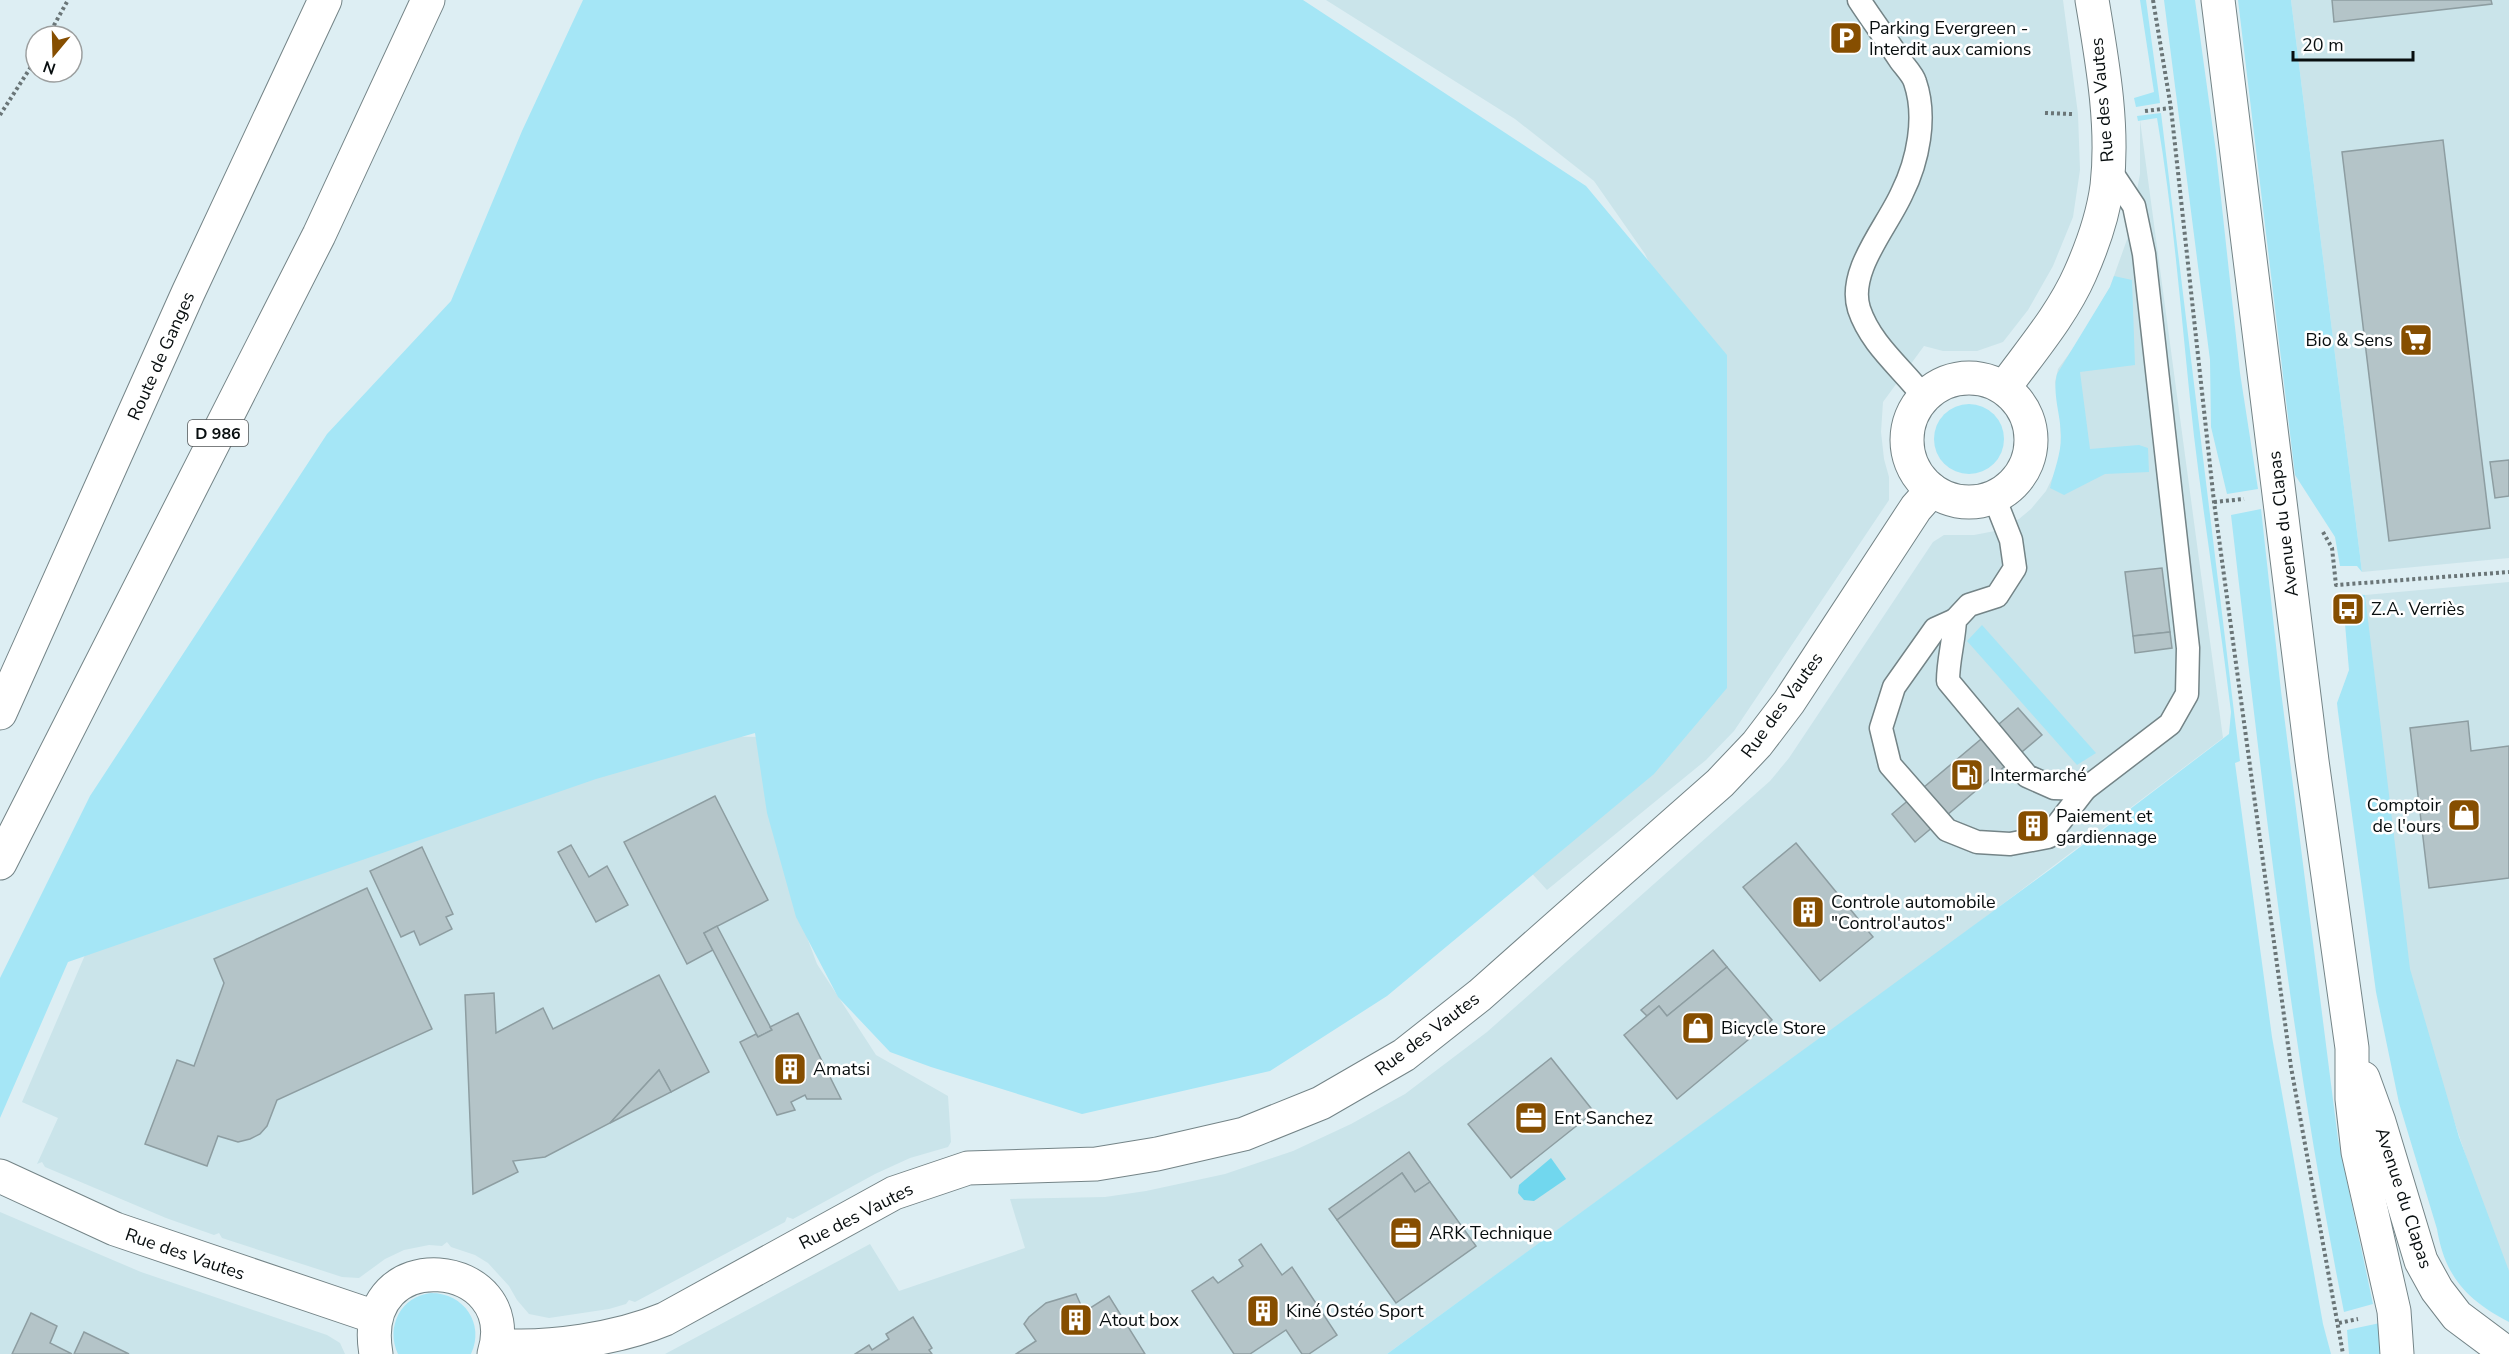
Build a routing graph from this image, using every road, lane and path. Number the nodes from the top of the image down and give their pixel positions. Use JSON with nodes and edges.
{"nodes":[{"id":1,"x":68,"y":0,"type":"edge"},
{"id":2,"x":325,"y":0,"type":"edge"},
{"id":3,"x":428,"y":0,"type":"edge"},
{"id":4,"x":1858,"y":0,"type":"edge"},
{"id":5,"x":2092,"y":0,"type":"edge"},
{"id":6,"x":2153,"y":0,"type":"edge"},
{"id":7,"x":2218,"y":0,"type":"edge"},
{"id":8,"x":55,"y":24,"type":"edge"},
{"id":9,"x":24,"y":78,"type":"edge"},
{"id":10,"x":2171,"y":108,"type":"junction"},
{"id":11,"x":2139,"y":111,"type":"dead end"},
{"id":12,"x":0,"y":115,"type":"edge"},
{"id":13,"x":2108,"y":167,"type":"junction"},
{"id":14,"x":2004,"y":388,"type":"junction"},
{"id":15,"x":1924,"y":397,"type":"junction"},
{"id":16,"x":1932,"y":490,"type":"junction"},
{"id":17,"x":2280,"y":495,"type":"junction"},
{"id":18,"x":1994,"y":497,"type":"junction"},
{"id":19,"x":2214,"y":502,"type":"junction"},
{"id":20,"x":2322,"y":530,"type":"dead end"},
{"id":21,"x":2509,"y":572,"type":"edge"},
{"id":22,"x":1955,"y":620,"type":"junction"},
{"id":23,"x":0,"y":713,"type":"edge"},
{"id":24,"x":2085,"y":789,"type":"junction"},
{"id":25,"x":0,"y":863,"type":"edge"},
{"id":26,"x":2352,"y":1048,"type":"junction"},
{"id":27,"x":0,"y":1176,"type":"edge"},
{"id":28,"x":375,"y":1317,"type":"junction"},
{"id":29,"x":495,"y":1349,"type":"edge"},
{"id":30,"x":376,"y":1354,"type":"edge"},
{"id":31,"x":2343,"y":1354,"type":"edge"},
{"id":32,"x":2397,"y":1354,"type":"edge"},
{"id":33,"x":2508,"y":1354,"type":"edge"}],
"edges":[{"from":1,"to":8,"type":"path"},
{"from":2,"to":23,"type":"main road","name":"Route de Ganges"},
{"from":3,"to":25,"type":"main road","number":"D 986"},
{"from":4,"to":15,"type":"lane"},
{"from":5,"to":13,"type":"main road","name":"Rue des Vautes"},
{"from":6,"to":10,"type":"path"},
{"from":7,"to":17,"type":"main road","name":"Avenue du Clapas"},
{"from":9,"to":12,"type":"path"},
{"from":10,"to":11,"type":"path"},
{"from":10,"to":19,"type":"path"},
{"from":13,"to":14,"type":"main road","name":"Rue des Vautes"},
{"from":13,"to":24,"type":"lane"},
{"from":14,"to":15,"type":"main road"},
{"from":14,"to":18,"type":"main road"},
{"from":15,"to":16,"type":"main road"},
{"from":16,"to":18,"type":"main road"},
{"from":16,"to":29,"type":"main road","name":"Rue des Vautes"},
{"from":17,"to":19,"type":"path"},
{"from":17,"to":26,"type":"main road","name":"Avenue du Clapas"},
{"from":18,"to":22,"type":"lane"},
{"from":19,"to":31,"type":"path"},
{"from":20,"to":21,"type":"path"},
{"from":22,"to":24,"type":"lane"},
{"from":22,"to":24,"type":"lane"},
{"from":26,"to":32,"type":"main road","name":"Avenue du Clapas"},
{"from":26,"to":33,"type":"main road","name":"Avenue du Clapas"},
{"from":27,"to":28,"type":"main road","name":"Rue des Vautes"},
{"from":28,"to":29,"type":"main road","name":"Rue des Vautes"},
{"from":28,"to":30,"type":"main road"}]}
